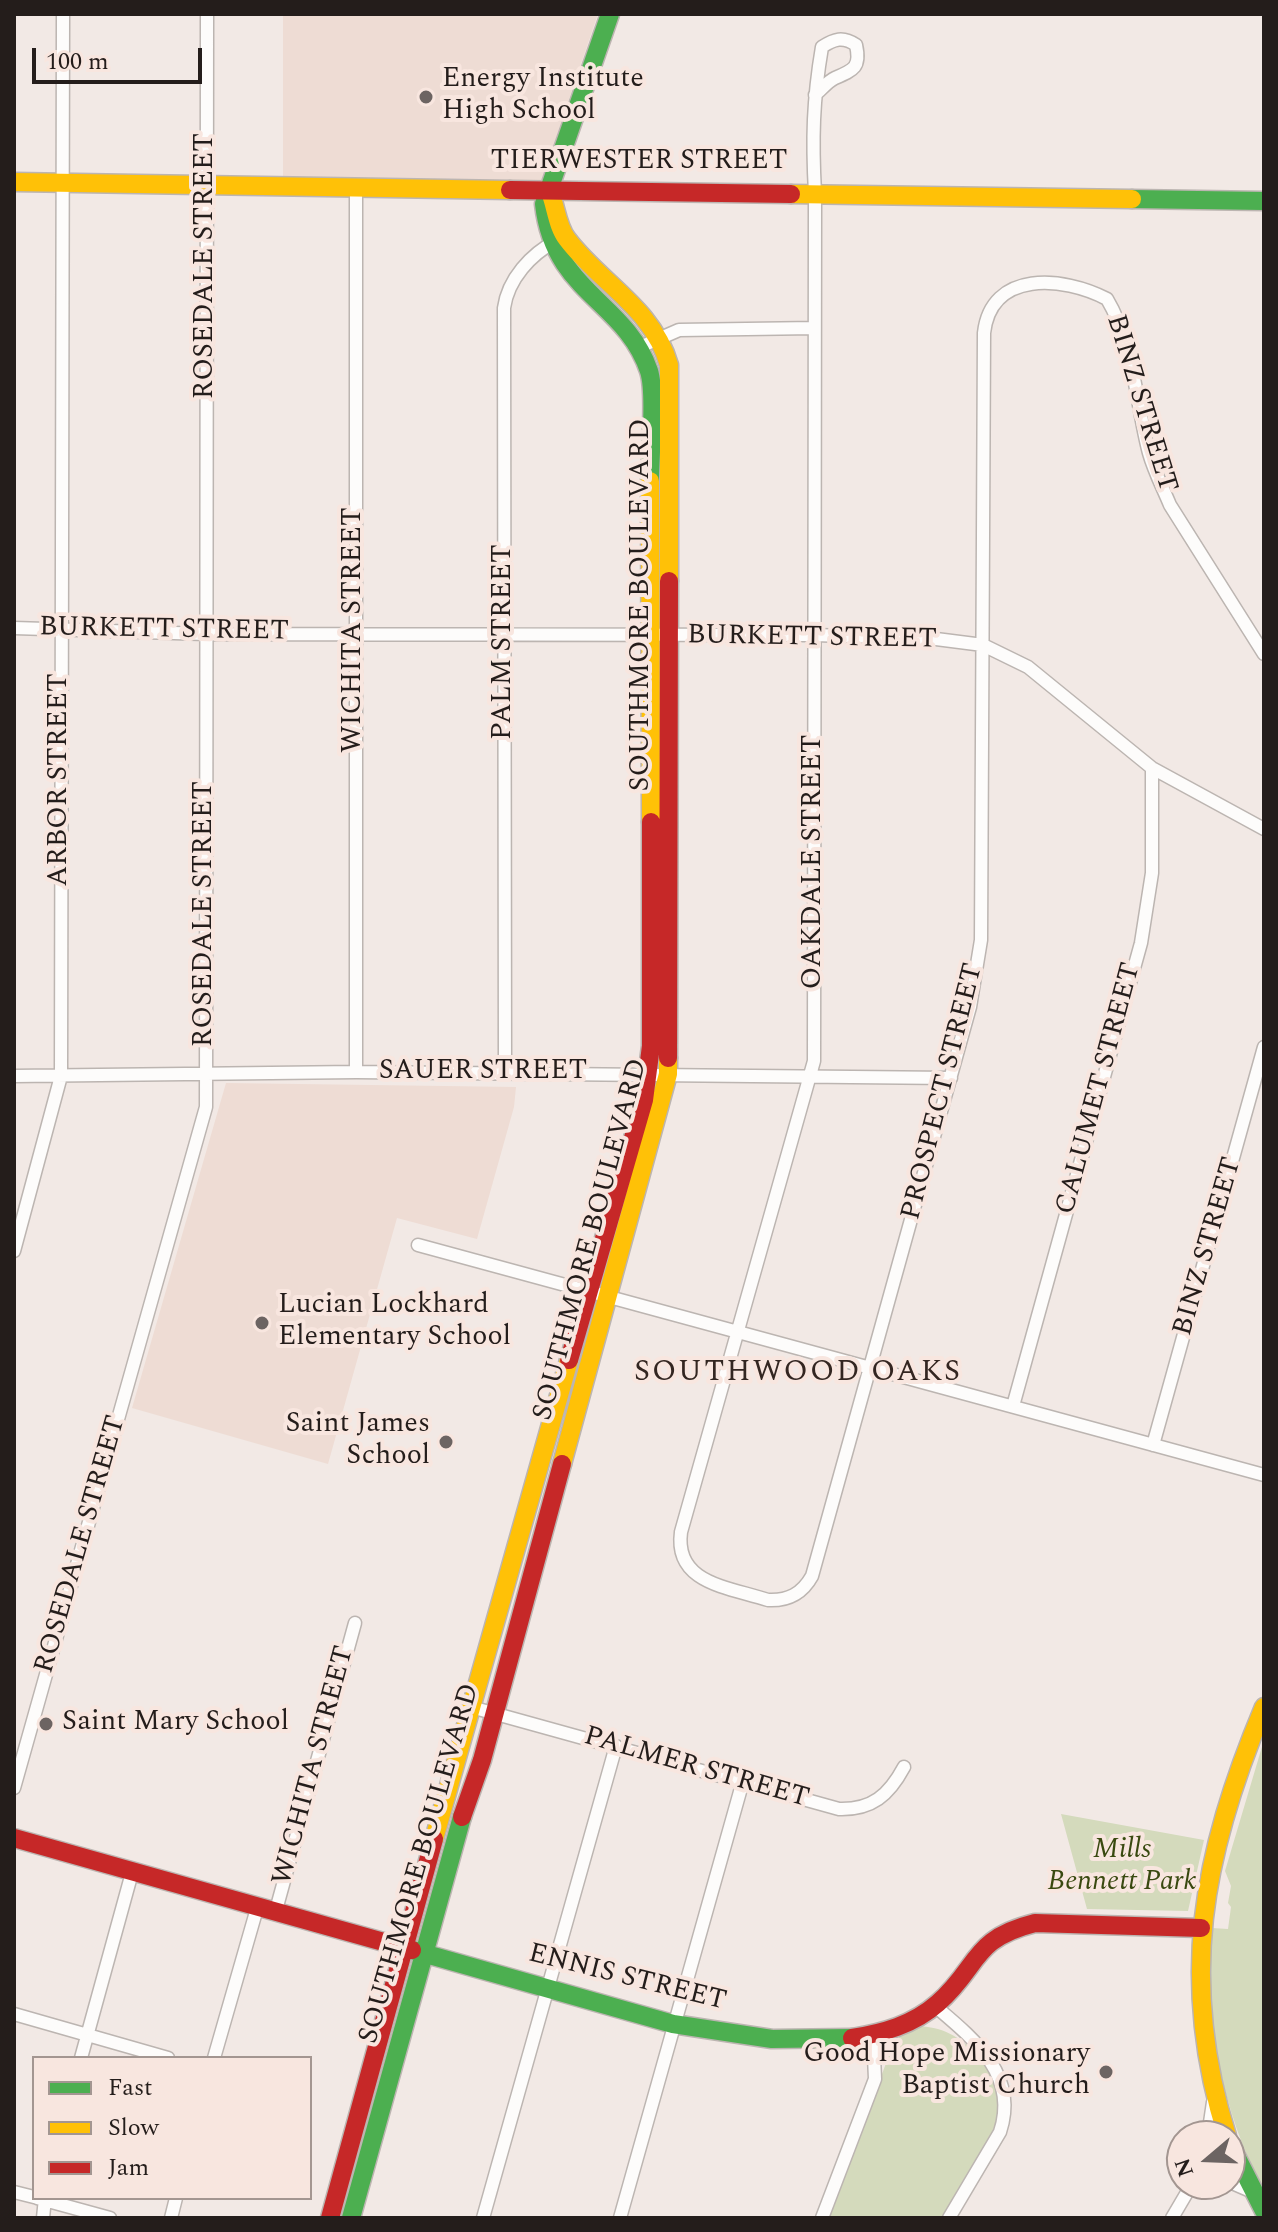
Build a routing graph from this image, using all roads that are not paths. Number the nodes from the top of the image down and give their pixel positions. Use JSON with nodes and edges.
{"nodes":[{"id":1,"x":63,"y":14,"type":"edge"},
{"id":2,"x":207,"y":14,"type":"edge"},
{"id":3,"x":610,"y":14,"type":"edge"},
{"id":4,"x":815,"y":95,"type":"junction"},
{"id":5,"x":14,"y":182,"type":"edge"},
{"id":6,"x":61,"y":182,"type":"junction"},
{"id":7,"x":206,"y":184,"type":"junction"},
{"id":8,"x":356,"y":187,"type":"junction"},
{"id":9,"x":550,"y":192,"type":"junction"},
{"id":10,"x":815,"y":193,"type":"junction"},
{"id":11,"x":1264,"y":201,"type":"edge"},
{"id":12,"x":557,"y":241,"type":"junction"},
{"id":13,"x":1033,"y":284,"type":"joint"},
{"id":14,"x":814,"y":328,"type":"junction"},
{"id":15,"x":660,"y":336,"type":"junction"},
{"id":16,"x":640,"y":347,"type":"junction"},
{"id":17,"x":14,"y":628,"type":"edge"},
{"id":18,"x":60,"y":629,"type":"junction"},
{"id":19,"x":206,"y":634,"type":"junction"},
{"id":20,"x":355,"y":634,"type":"junction"},
{"id":21,"x":815,"y":635,"type":"junction"},
{"id":22,"x":505,"y":636,"type":"junction"},
{"id":23,"x":650,"y":636,"type":"junction"},
{"id":24,"x":671,"y":637,"type":"junction"},
{"id":25,"x":983,"y":645,"type":"junction"},
{"id":26,"x":1264,"y":654,"type":"edge"},
{"id":27,"x":1152,"y":768,"type":"junction"},
{"id":28,"x":1264,"y":829,"type":"edge"},
{"id":29,"x":1264,"y":1047,"type":"edge"},
{"id":30,"x":206,"y":1072,"type":"junction"},
{"id":31,"x":356,"y":1072,"type":"junction"},
{"id":32,"x":505,"y":1073,"type":"junction"},
{"id":33,"x":648,"y":1074,"type":"junction"},
{"id":34,"x":668,"y":1074,"type":"junction"},
{"id":35,"x":14,"y":1076,"type":"edge"},
{"id":36,"x":61,"y":1076,"type":"junction"},
{"id":37,"x":810,"y":1077,"type":"junction"},
{"id":38,"x":951,"y":1078,"type":"junction"},
{"id":39,"x":418,"y":1245,"type":"dead end"},
{"id":40,"x":14,"y":1251,"type":"edge"},
{"id":41,"x":590,"y":1290,"type":"junction"},
{"id":42,"x":609,"y":1296,"type":"junction"},
{"id":43,"x":737,"y":1333,"type":"junction"},
{"id":44,"x":871,"y":1369,"type":"junction"},
{"id":45,"x":1013,"y":1406,"type":"junction"},
{"id":46,"x":1153,"y":1445,"type":"junction"},
{"id":47,"x":1264,"y":1475,"type":"edge"},
{"id":48,"x":520,"y":1538,"type":"junction"},
{"id":49,"x":540,"y":1544,"type":"junction"},
{"id":50,"x":723,"y":1585,"type":"joint"},
{"id":51,"x":355,"y":1623,"type":"dead end"},
{"id":52,"x":471,"y":1707,"type":"junction"},
{"id":53,"x":1264,"y":1707,"type":"edge"},
{"id":54,"x":494,"y":1713,"type":"junction"},
{"id":55,"x":616,"y":1746,"type":"junction"},
{"id":56,"x":904,"y":1767,"type":"dead end"},
{"id":57,"x":743,"y":1781,"type":"junction"},
{"id":58,"x":14,"y":1788,"type":"edge"},
{"id":59,"x":14,"y":1838,"type":"edge"},
{"id":60,"x":133,"y":1869,"type":"junction"},
{"id":61,"x":267,"y":1907,"type":"junction"},
{"id":62,"x":1201,"y":1928,"type":"junction"},
{"id":63,"x":404,"y":1947,"type":"junction"},
{"id":64,"x":424,"y":1953,"type":"junction"},
{"id":65,"x":549,"y":1989,"type":"junction"},
{"id":66,"x":935,"y":2006,"type":"junction"},
{"id":67,"x":14,"y":2014,"type":"edge"},
{"id":68,"x":673,"y":2024,"type":"junction"},
{"id":69,"x":873,"y":2034,"type":"junction"},
{"id":70,"x":88,"y":2035,"type":"junction"},
{"id":71,"x":82,"y":2056,"type":"edge"},
{"id":72,"x":161,"y":2056,"type":"edge"},
{"id":73,"x":215,"y":2056,"type":"edge"},
{"id":74,"x":1213,"y":2095,"type":"junction"},
{"id":75,"x":1210,"y":2120,"type":"edge"},
{"id":76,"x":1222,"y":2120,"type":"edge"},
{"id":77,"x":1246,"y":2177,"type":"edge"},
{"id":78,"x":1246,"y":2189,"type":"edge"},
{"id":79,"x":1253,"y":2192,"type":"junction"},
{"id":80,"x":47,"y":2200,"type":"edge"},
{"id":81,"x":1184,"y":2200,"type":"edge"},
{"id":82,"x":1264,"y":2211,"type":"edge"},
{"id":83,"x":110,"y":2218,"type":"edge"},
{"id":84,"x":330,"y":2218,"type":"edge"},
{"id":85,"x":351,"y":2218,"type":"edge"},
{"id":86,"x":483,"y":2218,"type":"edge"},
{"id":87,"x":620,"y":2218,"type":"edge"},
{"id":88,"x":822,"y":2218,"type":"edge"},
{"id":89,"x":949,"y":2218,"type":"edge"},
{"id":90,"x":1172,"y":2218,"type":"edge"}],
"edges":[{"from":1,"to":6,"type":"street","name":"ARBOR STREET"},
{"from":2,"to":7,"type":"street","name":"ROSEDALE STREET"},
{"from":3,"to":9,"type":"street"},
{"from":4,"to":4,"type":"street","name":"OAKDALE STREET"},
{"from":4,"to":10,"type":"street","name":"OAKDALE STREET"},
{"from":5,"to":6,"type":"street","name":"TIERWESTER STREET"},
{"from":6,"to":7,"type":"street","name":"TIERWESTER STREET"},
{"from":6,"to":18,"type":"street","name":"ARBOR STREET"},
{"from":7,"to":8,"type":"street","name":"TIERWESTER STREET"},
{"from":7,"to":19,"type":"street","name":"ROSEDALE STREET"},
{"from":8,"to":9,"type":"street","name":"TIERWESTER STREET"},
{"from":8,"to":20,"type":"street","name":"WICHITA STREET"},
{"from":9,"to":10,"type":"street","name":"TIERWESTER STREET"},
{"from":9,"to":12,"type":"street","name":"SOUTHMORE BOULEVARD"},
{"from":10,"to":11,"type":"street","name":"TIERWESTER STREET"},
{"from":10,"to":14,"type":"street","name":"OAKDALE STREET"},
{"from":12,"to":15,"type":"street","name":"SOUTHMORE BOULEVARD"},
{"from":12,"to":16,"type":"street","name":"SOUTHMORE BOULEVARD"},
{"from":12,"to":22,"type":"street","name":"PALM STREET"},
{"from":13,"to":25,"type":"street","name":"PROSPECT STREET"},
{"from":13,"to":26,"type":"street","name":"BINZ STREET"},
{"from":14,"to":15,"type":"street"},
{"from":14,"to":21,"type":"street","name":"OAKDALE STREET"},
{"from":15,"to":16,"type":"street"},
{"from":15,"to":24,"type":"street","name":"SOUTHMORE BOULEVARD"},
{"from":16,"to":23,"type":"street","name":"SOUTHMORE BOULEVARD"},
{"from":17,"to":18,"type":"street","name":"BURKETT STREET"},
{"from":18,"to":19,"type":"street","name":"BURKETT STREET"},
{"from":18,"to":36,"type":"street","name":"ARBOR STREET"},
{"from":19,"to":20,"type":"street","name":"BURKETT STREET"},
{"from":19,"to":30,"type":"street","name":"ROSEDALE STREET"},
{"from":20,"to":22,"type":"street","name":"BURKETT STREET"},
{"from":20,"to":31,"type":"street","name":"WICHITA STREET"},
{"from":21,"to":24,"type":"street","name":"BURKETT STREET"},
{"from":21,"to":25,"type":"street","name":"BURKETT STREET"},
{"from":21,"to":37,"type":"street","name":"OAKDALE STREET"},
{"from":22,"to":23,"type":"street","name":"BURKETT STREET"},
{"from":22,"to":32,"type":"street","name":"PALM STREET"},
{"from":23,"to":24,"type":"street","name":"BURKETT STREET"},
{"from":23,"to":33,"type":"street","name":"SOUTHMORE BOULEVARD"},
{"from":24,"to":34,"type":"street","name":"SOUTHMORE BOULEVARD"},
{"from":25,"to":27,"type":"street","name":"BURKETT STREET"},
{"from":25,"to":38,"type":"street","name":"PROSPECT STREET"},
{"from":27,"to":28,"type":"street","name":"BURKETT STREET"},
{"from":27,"to":45,"type":"street","name":"CALUMET STREET"},
{"from":29,"to":46,"type":"street","name":"BINZ STREET"},
{"from":30,"to":31,"type":"street","name":"SAUER STREET"},
{"from":30,"to":36,"type":"street","name":"SAUER STREET"},
{"from":30,"to":58,"type":"street","name":"ROSEDALE STREET"},
{"from":31,"to":32,"type":"street","name":"SAUER STREET"},
{"from":32,"to":33,"type":"street","name":"SAUER STREET"},
{"from":33,"to":34,"type":"street","name":"SAUER STREET"},
{"from":33,"to":41,"type":"street","name":"SOUTHMORE BOULEVARD"},
{"from":34,"to":37,"type":"street","name":"SAUER STREET"},
{"from":34,"to":42,"type":"street","name":"SOUTHMORE BOULEVARD"},
{"from":35,"to":36,"type":"street","name":"SAUER STREET"},
{"from":36,"to":40,"type":"street","name":"ARBOR STREET"},
{"from":37,"to":38,"type":"street","name":"SAUER STREET"},
{"from":37,"to":43,"type":"street","name":"OAKDALE STREET"},
{"from":38,"to":44,"type":"street","name":"PROSPECT STREET"},
{"from":39,"to":41,"type":"street"},
{"from":41,"to":42,"type":"street"},
{"from":41,"to":48,"type":"street","name":"SOUTHMORE BOULEVARD"},
{"from":42,"to":43,"type":"street"},
{"from":42,"to":49,"type":"street","name":"SOUTHMORE BOULEVARD"},
{"from":43,"to":44,"type":"street"},
{"from":43,"to":50,"type":"street","name":"OAKDALE STREET"},
{"from":44,"to":45,"type":"street"},
{"from":44,"to":50,"type":"street","name":"PROSPECT STREET"},
{"from":45,"to":46,"type":"street"},
{"from":46,"to":47,"type":"street"},
{"from":48,"to":49,"type":"street"},
{"from":48,"to":52,"type":"street","name":"SOUTHMORE BOULEVARD"},
{"from":49,"to":54,"type":"street","name":"SOUTHMORE BOULEVARD"},
{"from":51,"to":61,"type":"street","name":"WICHITA STREET"},
{"from":52,"to":54,"type":"street","name":"PALMER STREET"},
{"from":52,"to":63,"type":"street","name":"SOUTHMORE BOULEVARD"},
{"from":53,"to":62,"type":"street"},
{"from":54,"to":55,"type":"street","name":"PALMER STREET"},
{"from":54,"to":64,"type":"street","name":"SOUTHMORE BOULEVARD"},
{"from":55,"to":57,"type":"street","name":"PALMER STREET"},
{"from":55,"to":65,"type":"street"},
{"from":56,"to":57,"type":"street","name":"PALMER STREET"},
{"from":57,"to":68,"type":"street"},
{"from":59,"to":60,"type":"street","name":"ENNIS STREET"},
{"from":60,"to":61,"type":"street","name":"ENNIS STREET"},
{"from":60,"to":70,"type":"street"},
{"from":61,"to":63,"type":"street","name":"ENNIS STREET"},
{"from":61,"to":73,"type":"street","name":"WICHITA STREET"},
{"from":62,"to":66,"type":"street","name":"ENNIS STREET"},
{"from":62,"to":74,"type":"street"},
{"from":63,"to":64,"type":"street","name":"ENNIS STREET"},
{"from":63,"to":84,"type":"street","name":"SOUTHMORE BOULEVARD"},
{"from":64,"to":65,"type":"street","name":"ENNIS STREET"},
{"from":64,"to":85,"type":"street","name":"SOUTHMORE BOULEVARD"},
{"from":65,"to":68,"type":"street","name":"ENNIS STREET"},
{"from":65,"to":86,"type":"street"},
{"from":66,"to":69,"type":"street","name":"ENNIS STREET"},
{"from":66,"to":89,"type":"street"},
{"from":67,"to":70,"type":"street"},
{"from":68,"to":69,"type":"street","name":"ENNIS STREET"},
{"from":68,"to":87,"type":"street"},
{"from":69,"to":88,"type":"street"},
{"from":70,"to":71,"type":"street"},
{"from":70,"to":72,"type":"street"},
{"from":74,"to":75,"type":"street"},
{"from":74,"to":76,"type":"street"},
{"from":77,"to":79,"type":"street"},
{"from":78,"to":79,"type":"street"},
{"from":79,"to":82,"type":"street"},
{"from":80,"to":83,"type":"street"},
{"from":81,"to":90,"type":"street"}]}
